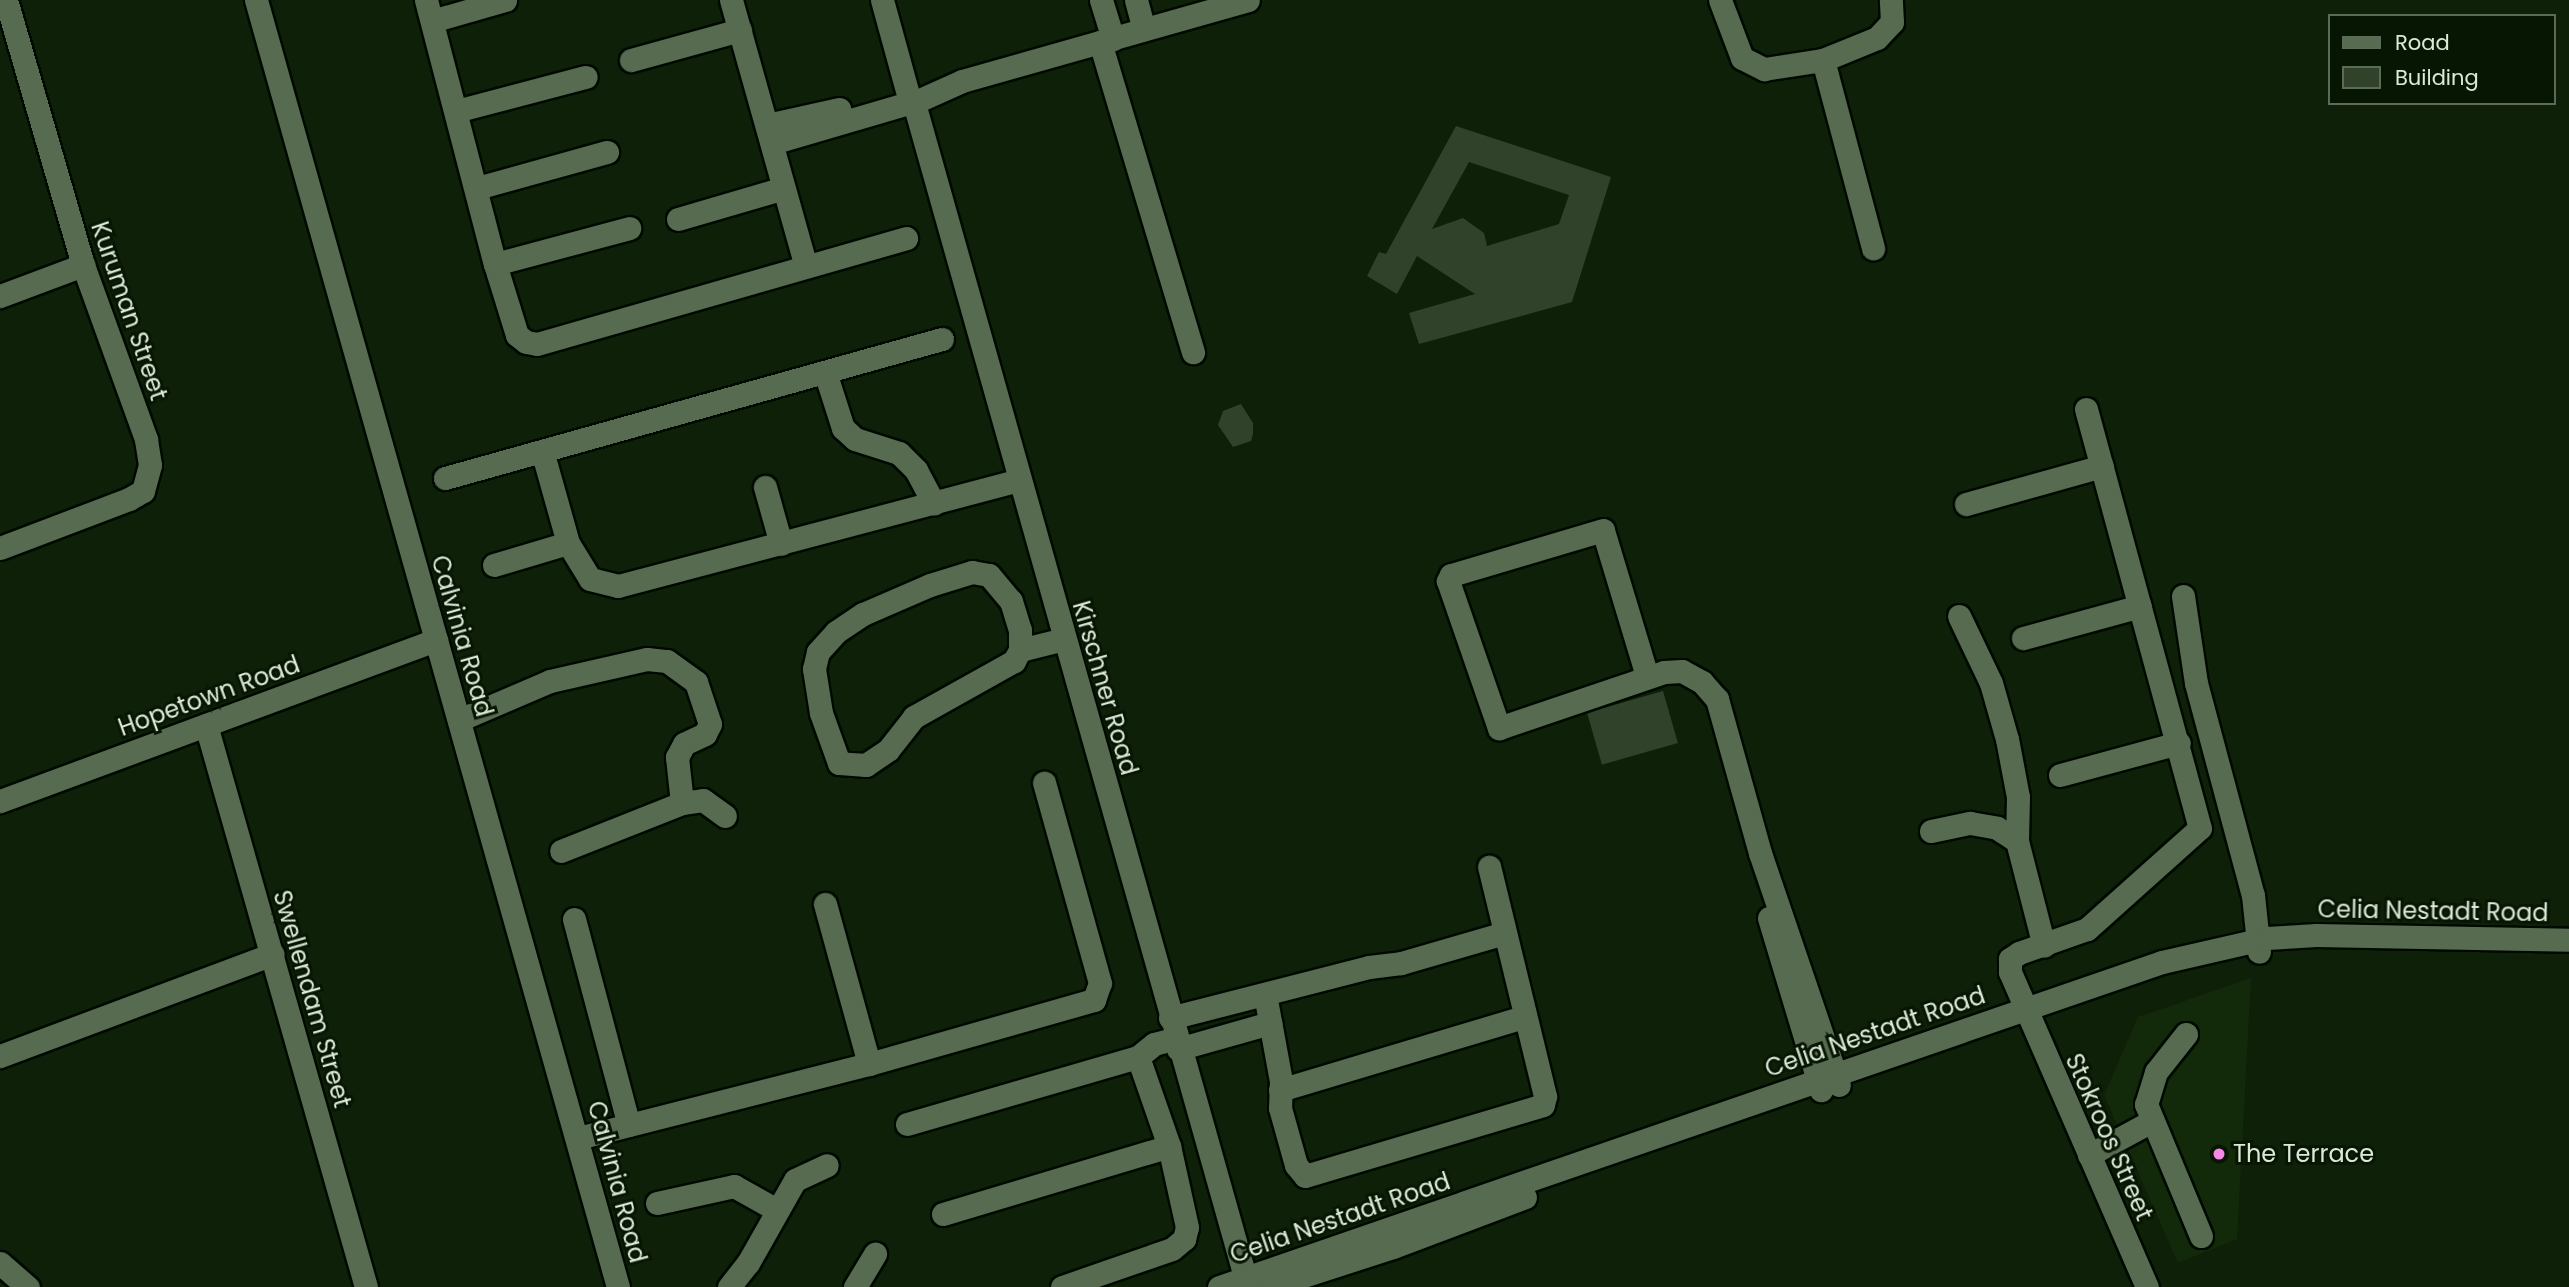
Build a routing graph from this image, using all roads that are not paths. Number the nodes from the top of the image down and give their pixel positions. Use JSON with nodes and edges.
{"nodes":[{"id":1,"x":6,"y":0,"type":"edge"},
{"id":2,"x":256,"y":0,"type":"edge"},
{"id":3,"x":505,"y":0,"type":"edge"},
{"id":4,"x":882,"y":0,"type":"edge"},
{"id":5,"x":1101,"y":0,"type":"edge"},
{"id":6,"x":1136,"y":0,"type":"edge"},
{"id":7,"x":1248,"y":0,"type":"edge"},
{"id":8,"x":1720,"y":0,"type":"edge"},
{"id":9,"x":1891,"y":0,"type":"edge"},
{"id":10,"x":734,"y":1,"type":"edge"},
{"id":11,"x":429,"y":11,"type":"edge"},
{"id":12,"x":1144,"y":29,"type":"junction"},
{"id":13,"x":740,"y":30,"type":"junction"},
{"id":14,"x":1106,"y":40,"type":"junction"},
{"id":15,"x":631,"y":60,"type":"dead end"},
{"id":16,"x":1823,"y":60,"type":"junction"},
{"id":17,"x":586,"y":77,"type":"dead end"},
{"id":18,"x":914,"y":94,"type":"junction"},
{"id":19,"x":456,"y":111,"type":"junction"},
{"id":20,"x":769,"y":134,"type":"junction"},
{"id":21,"x":607,"y":152,"type":"dead end"},
{"id":22,"x":477,"y":188,"type":"junction"},
{"id":23,"x":784,"y":188,"type":"junction"},
{"id":24,"x":678,"y":219,"type":"dead end"},
{"id":25,"x":629,"y":228,"type":"dead end"},
{"id":26,"x":906,"y":238,"type":"dead end"},
{"id":27,"x":1873,"y":248,"type":"dead end"},
{"id":28,"x":495,"y":264,"type":"junction"},
{"id":29,"x":83,"y":265,"type":"junction"},
{"id":30,"x":806,"y":266,"type":"junction"},
{"id":31,"x":0,"y":296,"type":"edge"},
{"id":32,"x":942,"y":339,"type":"dead end"},
{"id":33,"x":1193,"y":352,"type":"dead end"},
{"id":34,"x":825,"y":372,"type":"junction"},
{"id":35,"x":2086,"y":409,"type":"dead end"},
{"id":36,"x":543,"y":454,"type":"junction"},
{"id":37,"x":2102,"y":466,"type":"junction"},
{"id":38,"x":445,"y":478,"type":"dead end"},
{"id":39,"x":1018,"y":480,"type":"junction"},
{"id":40,"x":765,"y":487,"type":"dead end"},
{"id":41,"x":934,"y":504,"type":"junction"},
{"id":42,"x":1966,"y":504,"type":"dead end"},
{"id":43,"x":568,"y":543,"type":"junction"},
{"id":44,"x":781,"y":544,"type":"junction"},
{"id":45,"x":0,"y":548,"type":"edge"},
{"id":46,"x":494,"y":565,"type":"dead end"},
{"id":47,"x":2183,"y":596,"type":"dead end"},
{"id":48,"x":2140,"y":606,"type":"junction"},
{"id":49,"x":1959,"y":616,"type":"dead end"},
{"id":50,"x":2023,"y":638,"type":"dead end"},
{"id":51,"x":1064,"y":639,"type":"junction"},
{"id":52,"x":436,"y":640,"type":"junction"},
{"id":53,"x":1020,"y":650,"type":"junction"},
{"id":54,"x":1647,"y":676,"type":"junction"},
{"id":55,"x":458,"y":720,"type":"junction"},
{"id":56,"x":206,"y":725,"type":"junction"},
{"id":57,"x":2179,"y":743,"type":"junction"},
{"id":58,"x":2060,"y":775,"type":"dead end"},
{"id":59,"x":1044,"y":783,"type":"dead end"},
{"id":60,"x":0,"y":801,"type":"edge"},
{"id":61,"x":682,"y":803,"type":"junction"},
{"id":62,"x":725,"y":816,"type":"dead end"},
{"id":63,"x":1931,"y":831,"type":"dead end"},
{"id":64,"x":2017,"y":841,"type":"junction"},
{"id":65,"x":561,"y":851,"type":"dead end"},
{"id":66,"x":1489,"y":867,"type":"dead end"},
{"id":67,"x":825,"y":904,"type":"dead end"},
{"id":68,"x":574,"y":919,"type":"dead end"},
{"id":69,"x":1504,"y":933,"type":"junction"},
{"id":70,"x":2569,"y":940,"type":"edge"},
{"id":71,"x":2044,"y":946,"type":"junction"},
{"id":72,"x":2259,"y":946,"type":"junction"},
{"id":73,"x":2569,"y":953,"type":"edge"},
{"id":74,"x":273,"y":954,"type":"junction"},
{"id":75,"x":1265,"y":994,"type":"junction"},
{"id":76,"x":2025,"y":1013,"type":"junction"},
{"id":77,"x":1524,"y":1017,"type":"junction"},
{"id":78,"x":1270,"y":1023,"type":"junction"},
{"id":79,"x":2186,"y":1034,"type":"dead end"},
{"id":80,"x":1175,"y":1035,"type":"junction"},
{"id":81,"x":0,"y":1056,"type":"edge"},
{"id":82,"x":1138,"y":1057,"type":"junction"},
{"id":83,"x":869,"y":1064,"type":"junction"},
{"id":84,"x":1828,"y":1082,"type":"junction"},
{"id":85,"x":1280,"y":1090,"type":"junction"},
{"id":86,"x":2152,"y":1121,"type":"junction"},
{"id":87,"x":907,"y":1124,"type":"dead end"},
{"id":88,"x":629,"y":1125,"type":"junction"},
{"id":89,"x":578,"y":1138,"type":"junction"},
{"id":90,"x":1169,"y":1146,"type":"junction"},
{"id":91,"x":2089,"y":1155,"type":"junction"},
{"id":92,"x":827,"y":1165,"type":"dead end"},
{"id":93,"x":657,"y":1203,"type":"dead end"},
{"id":94,"x":775,"y":1209,"type":"junction"},
{"id":95,"x":943,"y":1214,"type":"dead end"},
{"id":96,"x":2201,"y":1236,"type":"dead end"},
{"id":97,"x":875,"y":1254,"type":"dead end"},
{"id":98,"x":0,"y":1263,"type":"edge"},
{"id":99,"x":1246,"y":1282,"type":"edge"},
{"id":100,"x":28,"y":1287,"type":"edge"},
{"id":101,"x":366,"y":1287,"type":"edge"},
{"id":102,"x":618,"y":1287,"type":"edge"},
{"id":103,"x":729,"y":1287,"type":"edge"},
{"id":104,"x":855,"y":1287,"type":"edge"},
{"id":105,"x":1062,"y":1287,"type":"edge"},
{"id":106,"x":1219,"y":1287,"type":"edge"},
{"id":107,"x":1269,"y":1287,"type":"edge"},
{"id":108,"x":2147,"y":1287,"type":"edge"}],
"edges":[{"from":1,"to":29,"type":"street","name":"Kuruman Street"},
{"from":2,"to":52,"type":"street","name":"Calvinia Road"},
{"from":3,"to":11,"type":"street"},
{"from":4,"to":18,"type":"street","name":"Kirschner Road"},
{"from":5,"to":14,"type":"street"},
{"from":6,"to":12,"type":"street"},
{"from":7,"to":12,"type":"street"},
{"from":8,"to":16,"type":"street"},
{"from":9,"to":16,"type":"street"},
{"from":10,"to":13,"type":"street"},
{"from":11,"to":19,"type":"street"},
{"from":12,"to":14,"type":"street"},
{"from":13,"to":15,"type":"street"},
{"from":13,"to":20,"type":"street"},
{"from":14,"to":18,"type":"street"},
{"from":14,"to":33,"type":"street"},
{"from":16,"to":27,"type":"street"},
{"from":17,"to":19,"type":"street"},
{"from":18,"to":20,"type":"street"},
{"from":18,"to":39,"type":"street","name":"Kirschner Road"},
{"from":19,"to":22,"type":"street"},
{"from":20,"to":23,"type":"street"},
{"from":21,"to":22,"type":"street"},
{"from":22,"to":28,"type":"street"},
{"from":23,"to":24,"type":"street"},
{"from":23,"to":30,"type":"street"},
{"from":25,"to":28,"type":"street"},
{"from":26,"to":30,"type":"street"},
{"from":28,"to":30,"type":"street"},
{"from":29,"to":31,"type":"street"},
{"from":29,"to":45,"type":"street","name":"Kuruman Street"},
{"from":32,"to":34,"type":"street"},
{"from":34,"to":36,"type":"street"},
{"from":34,"to":41,"type":"street"},
{"from":35,"to":37,"type":"street"},
{"from":36,"to":38,"type":"street"},
{"from":36,"to":43,"type":"street"},
{"from":37,"to":42,"type":"street"},
{"from":37,"to":48,"type":"street"},
{"from":39,"to":41,"type":"street"},
{"from":39,"to":51,"type":"street","name":"Kirschner Road"},
{"from":40,"to":44,"type":"street"},
{"from":41,"to":44,"type":"street"},
{"from":43,"to":44,"type":"street"},
{"from":43,"to":46,"type":"street"},
{"from":47,"to":72,"type":"street"},
{"from":48,"to":50,"type":"street"},
{"from":48,"to":57,"type":"street"},
{"from":49,"to":64,"type":"street"},
{"from":51,"to":53,"type":"street"},
{"from":51,"to":80,"type":"street","name":"Kirschner Road"},
{"from":52,"to":55,"type":"street","name":"Calvinia Road"},
{"from":52,"to":56,"type":"street","name":"Hopetown Road"},
{"from":53,"to":53,"type":"street"},
{"from":54,"to":54,"type":"street"},
{"from":54,"to":84,"type":"street"},
{"from":55,"to":61,"type":"street"},
{"from":55,"to":89,"type":"street","name":"Calvinia Road"},
{"from":56,"to":60,"type":"street","name":"Hopetown Road"},
{"from":56,"to":74,"type":"street","name":"Swellendam Street"},
{"from":57,"to":58,"type":"street"},
{"from":57,"to":71,"type":"street"},
{"from":59,"to":83,"type":"street"},
{"from":61,"to":62,"type":"street"},
{"from":61,"to":65,"type":"street"},
{"from":63,"to":64,"type":"street"},
{"from":64,"to":71,"type":"street"},
{"from":66,"to":69,"type":"street"},
{"from":67,"to":83,"type":"street"},
{"from":68,"to":88,"type":"street"},
{"from":69,"to":75,"type":"street"},
{"from":69,"to":77,"type":"street"},
{"from":70,"to":72,"type":"street","name":"Celia Nestadt Road"},
{"from":71,"to":76,"type":"street","name":"Stokroos Street"},
{"from":72,"to":73,"type":"street","name":"Celia Nestadt Road"},
{"from":72,"to":76,"type":"street","name":"Celia Nestadt Road"},
{"from":74,"to":81,"type":"street"},
{"from":74,"to":101,"type":"street","name":"Swellendam Street"},
{"from":75,"to":78,"type":"street"},
{"from":75,"to":80,"type":"street"},
{"from":76,"to":84,"type":"street","name":"Celia Nestadt Road"},
{"from":76,"to":91,"type":"street","name":"Stokroos Street"},
{"from":77,"to":85,"type":"street"},
{"from":77,"to":85,"type":"street"},
{"from":78,"to":80,"type":"street"},
{"from":78,"to":85,"type":"street"},
{"from":79,"to":86,"type":"street"},
{"from":80,"to":82,"type":"street"},
{"from":80,"to":99,"type":"street","name":"Kirschner Road"},
{"from":82,"to":87,"type":"street"},
{"from":82,"to":90,"type":"street"},
{"from":83,"to":88,"type":"street"},
{"from":84,"to":99,"type":"street","name":"Celia Nestadt Road"},
{"from":84,"to":107,"type":"street","name":"Celia Nestadt Road"},
{"from":86,"to":91,"type":"street"},
{"from":86,"to":96,"type":"street"},
{"from":88,"to":89,"type":"street"},
{"from":89,"to":102,"type":"street","name":"Calvinia Road"},
{"from":90,"to":95,"type":"street"},
{"from":90,"to":105,"type":"street"},
{"from":91,"to":108,"type":"street","name":"Stokroos Street"},
{"from":92,"to":94,"type":"street"},
{"from":93,"to":94,"type":"street"},
{"from":94,"to":103,"type":"street"},
{"from":97,"to":104,"type":"street"},
{"from":98,"to":100,"type":"street"},
{"from":99,"to":106,"type":"street","name":"Celia Nestadt Road"}]}
